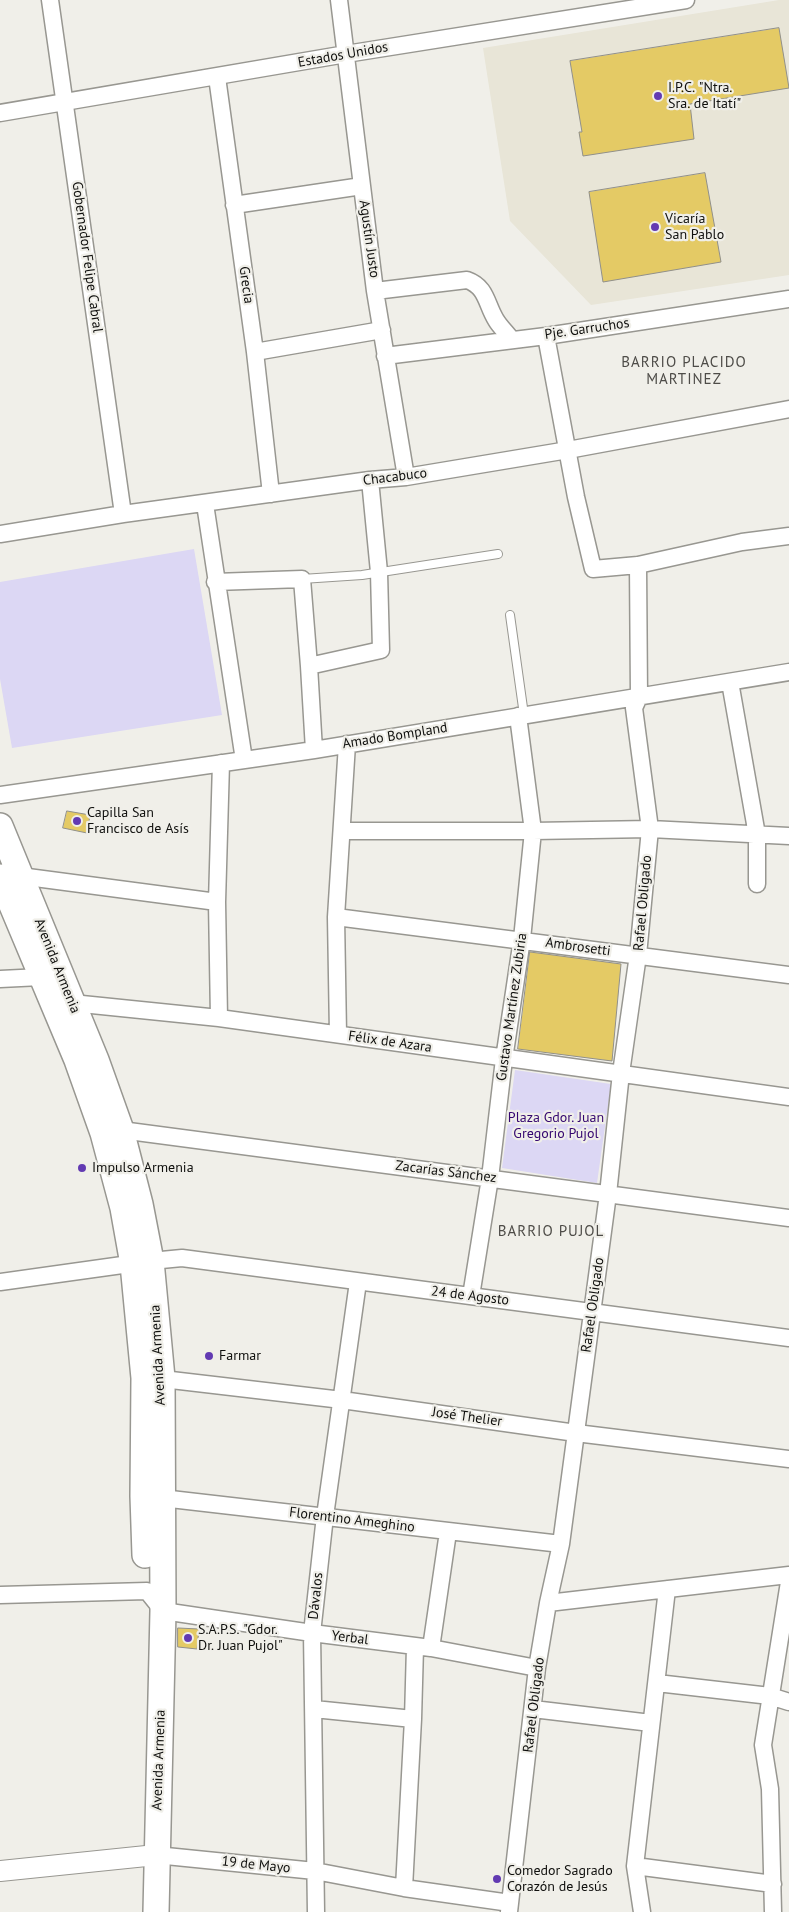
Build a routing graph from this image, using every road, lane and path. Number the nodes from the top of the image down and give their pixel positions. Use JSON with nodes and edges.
{"nodes":[{"id":1,"x":50,"y":0,"type":"edge"},
{"id":2,"x":340,"y":0,"type":"edge"},
{"id":3,"x":686,"y":0,"type":"edge"},
{"id":4,"x":658,"y":3,"type":"edge"},
{"id":5,"x":346,"y":54,"type":"junction"},
{"id":6,"x":217,"y":77,"type":"junction"},
{"id":7,"x":65,"y":102,"type":"junction"},
{"id":8,"x":0,"y":113,"type":"edge"},
{"id":9,"x":362,"y":186,"type":"junction"},
{"id":10,"x":234,"y":205,"type":"junction"},
{"id":11,"x":375,"y":291,"type":"junction"},
{"id":12,"x":789,"y":299,"type":"edge"},
{"id":13,"x":382,"y":330,"type":"junction"},
{"id":14,"x":546,"y":336,"type":"junction"},
{"id":15,"x":511,"y":340,"type":"junction"},
{"id":16,"x":255,"y":352,"type":"junction"},
{"id":17,"x":385,"y":356,"type":"junction"},
{"id":18,"x":789,"y":409,"type":"edge"},
{"id":19,"x":568,"y":450,"type":"junction"},
{"id":20,"x":406,"y":477,"type":"junction"},
{"id":21,"x":370,"y":480,"type":"junction"},
{"id":22,"x":271,"y":494,"type":"junction"},
{"id":23,"x":205,"y":504,"type":"junction"},
{"id":24,"x":123,"y":514,"type":"junction"},
{"id":25,"x":0,"y":534,"type":"edge"},
{"id":26,"x":789,"y":536,"type":"edge"},
{"id":27,"x":498,"y":554,"type":"dead end"},
{"id":28,"x":638,"y":565,"type":"junction"},
{"id":29,"x":379,"y":572,"type":"junction"},
{"id":30,"x":302,"y":579,"type":"junction"},
{"id":31,"x":216,"y":582,"type":"junction"},
{"id":32,"x":510,"y":616,"type":"dead end"},
{"id":33,"x":309,"y":666,"type":"junction"},
{"id":34,"x":789,"y":672,"type":"edge"},
{"id":35,"x":730,"y":682,"type":"junction"},
{"id":36,"x":639,"y":697,"type":"junction"},
{"id":37,"x":521,"y":716,"type":"junction"},
{"id":38,"x":346,"y":744,"type":"junction"},
{"id":39,"x":314,"y":750,"type":"junction"},
{"id":40,"x":244,"y":760,"type":"junction"},
{"id":41,"x":221,"y":763,"type":"junction"},
{"id":42,"x":0,"y":795,"type":"edge"},
{"id":43,"x":0,"y":826,"type":"edge"},
{"id":44,"x":650,"y":828,"type":"junction"},
{"id":45,"x":342,"y":831,"type":"junction"},
{"id":46,"x":533,"y":831,"type":"junction"},
{"id":47,"x":757,"y":835,"type":"junction"},
{"id":48,"x":789,"y":836,"type":"edge"},
{"id":49,"x":8,"y":879,"type":"edge"},
{"id":50,"x":757,"y":884,"type":"dead end"},
{"id":51,"x":218,"y":902,"type":"junction"},
{"id":52,"x":336,"y":917,"type":"junction"},
{"id":53,"x":522,"y":940,"type":"junction"},
{"id":54,"x":638,"y":955,"type":"junction"},
{"id":55,"x":789,"y":975,"type":"edge"},
{"id":56,"x":41,"y":977,"type":"junction"},
{"id":57,"x":0,"y":978,"type":"edge"},
{"id":58,"x":72,"y":1003,"type":"junction"},
{"id":59,"x":219,"y":1018,"type":"junction"},
{"id":60,"x":338,"y":1034,"type":"junction"},
{"id":61,"x":504,"y":1058,"type":"junction"},
{"id":62,"x":621,"y":1073,"type":"junction"},
{"id":63,"x":789,"y":1097,"type":"edge"},
{"id":64,"x":112,"y":1131,"type":"junction"},
{"id":65,"x":490,"y":1178,"type":"junction"},
{"id":66,"x":608,"y":1194,"type":"junction"},
{"id":67,"x":789,"y":1218,"type":"edge"},
{"id":68,"x":142,"y":1262,"type":"junction"},
{"id":69,"x":0,"y":1282,"type":"edge"},
{"id":70,"x":358,"y":1282,"type":"junction"},
{"id":71,"x":471,"y":1296,"type":"junction"},
{"id":72,"x":591,"y":1312,"type":"junction"},
{"id":73,"x":789,"y":1338,"type":"edge"},
{"id":74,"x":153,"y":1378,"type":"junction"},
{"id":75,"x":342,"y":1400,"type":"junction"},
{"id":76,"x":576,"y":1433,"type":"junction"},
{"id":77,"x":789,"y":1460,"type":"edge"},
{"id":78,"x":153,"y":1497,"type":"junction"},
{"id":79,"x":326,"y":1516,"type":"junction"},
{"id":80,"x":448,"y":1532,"type":"junction"},
{"id":81,"x":561,"y":1544,"type":"junction"},
{"id":82,"x":789,"y":1575,"type":"edge"},
{"id":83,"x":789,"y":1582,"type":"edge"},
{"id":84,"x":667,"y":1589,"type":"junction"},
{"id":85,"x":147,"y":1591,"type":"junction"},
{"id":86,"x":0,"y":1595,"type":"edge"},
{"id":87,"x":548,"y":1603,"type":"junction"},
{"id":88,"x":163,"y":1611,"type":"junction"},
{"id":89,"x":312,"y":1633,"type":"junction"},
{"id":90,"x":415,"y":1647,"type":"junction"},
{"id":91,"x":431,"y":1648,"type":"junction"},
{"id":92,"x":537,"y":1668,"type":"junction"},
{"id":93,"x":657,"y":1683,"type":"junction"},
{"id":94,"x":770,"y":1696,"type":"junction"},
{"id":95,"x":789,"y":1702,"type":"edge"},
{"id":96,"x":314,"y":1709,"type":"junction"},
{"id":97,"x":533,"y":1709,"type":"junction"},
{"id":98,"x":413,"y":1719,"type":"junction"},
{"id":99,"x":651,"y":1723,"type":"junction"},
{"id":100,"x":148,"y":1856,"type":"junction"},
{"id":101,"x":635,"y":1866,"type":"junction"},
{"id":102,"x":0,"y":1871,"type":"edge"},
{"id":103,"x":315,"y":1871,"type":"junction"},
{"id":104,"x":773,"y":1884,"type":"junction"},
{"id":105,"x":404,"y":1888,"type":"junction"},
{"id":106,"x":510,"y":1908,"type":"edge"},
{"id":107,"x":140,"y":1912,"type":"edge"},
{"id":108,"x":156,"y":1912,"type":"edge"},
{"id":109,"x":316,"y":1912,"type":"edge"},
{"id":110,"x":642,"y":1912,"type":"edge"},
{"id":111,"x":773,"y":1912,"type":"edge"}],
"edges":[{"from":1,"to":7,"type":"street","name":"Gobernador Felipe Cabral"},
{"from":2,"to":5,"type":"street","name":"Agustín Justo"},
{"from":3,"to":4,"type":"street","name":"Estados Unidos"},
{"from":4,"to":5,"type":"street","name":"Estados Unidos"},
{"from":5,"to":6,"type":"street","name":"Estados Unidos"},
{"from":5,"to":9,"type":"street","name":"Agustín Justo"},
{"from":6,"to":7,"type":"street","name":"Estados Unidos"},
{"from":6,"to":10,"type":"street","name":"Grecia"},
{"from":7,"to":8,"type":"street","name":"Estados Unidos"},
{"from":7,"to":24,"type":"street","name":"Gobernador Felipe Cabral"},
{"from":9,"to":10,"type":"street"},
{"from":9,"to":11,"type":"street","name":"Agustín Justo"},
{"from":10,"to":16,"type":"street","name":"Grecia"},
{"from":11,"to":13,"type":"street","name":"Agustín Justo"},
{"from":11,"to":15,"type":"street"},
{"from":12,"to":14,"type":"street","name":"Pje. Garruchos"},
{"from":13,"to":16,"type":"street"},
{"from":13,"to":17,"type":"street","name":"Agustín Justo"},
{"from":14,"to":15,"type":"street","name":"Pje. Garruchos"},
{"from":14,"to":19,"type":"street"},
{"from":15,"to":17,"type":"street","name":"Pje. Garruchos"},
{"from":16,"to":22,"type":"street","name":"Grecia"},
{"from":17,"to":20,"type":"street","name":"Agustín Justo"},
{"from":18,"to":19,"type":"street","name":"Chacabuco"},
{"from":19,"to":20,"type":"street","name":"Chacabuco"},
{"from":19,"to":28,"type":"street"},
{"from":20,"to":21,"type":"street","name":"Chacabuco"},
{"from":21,"to":22,"type":"street","name":"Chacabuco"},
{"from":21,"to":29,"type":"street"},
{"from":22,"to":23,"type":"street","name":"Chacabuco"},
{"from":23,"to":24,"type":"street","name":"Chacabuco"},
{"from":23,"to":31,"type":"street"},
{"from":24,"to":25,"type":"street","name":"Chacabuco"},
{"from":26,"to":28,"type":"street"},
{"from":27,"to":29,"type":"lane"},
{"from":28,"to":36,"type":"street"},
{"from":29,"to":30,"type":"lane"},
{"from":29,"to":33,"type":"street"},
{"from":30,"to":31,"type":"street"},
{"from":30,"to":33,"type":"street"},
{"from":31,"to":40,"type":"street"},
{"from":32,"to":37,"type":"lane"},
{"from":33,"to":39,"type":"street"},
{"from":34,"to":35,"type":"street","name":"Amado Bompland"},
{"from":35,"to":36,"type":"street","name":"Amado Bompland"},
{"from":35,"to":47,"type":"street"},
{"from":36,"to":37,"type":"street","name":"Amado Bompland"},
{"from":36,"to":44,"type":"street","name":"Rafael Obligado"},
{"from":37,"to":38,"type":"street","name":"Amado Bompland"},
{"from":37,"to":46,"type":"street","name":"Gustavo Martínez Zubiria"},
{"from":38,"to":39,"type":"street","name":"Amado Bompland"},
{"from":38,"to":45,"type":"street"},
{"from":39,"to":40,"type":"street","name":"Amado Bompland"},
{"from":40,"to":41,"type":"street","name":"Amado Bompland"},
{"from":41,"to":42,"type":"street","name":"Amado Bompland"},
{"from":41,"to":51,"type":"street"},
{"from":43,"to":49,"type":"main road","name":"Avenida Armenia"},
{"from":44,"to":46,"type":"street"},
{"from":44,"to":47,"type":"street"},
{"from":44,"to":54,"type":"street","name":"Rafael Obligado"},
{"from":45,"to":46,"type":"street"},
{"from":45,"to":52,"type":"street"},
{"from":46,"to":53,"type":"street","name":"Gustavo Martínez Zubiria"},
{"from":47,"to":48,"type":"street"},
{"from":47,"to":50,"type":"street"},
{"from":49,"to":51,"type":"street"},
{"from":49,"to":56,"type":"main road","name":"Avenida Armenia"},
{"from":49,"to":58,"type":"main road","name":"Avenida Armenia"},
{"from":51,"to":59,"type":"street"},
{"from":52,"to":53,"type":"street","name":"Ambrosetti"},
{"from":52,"to":60,"type":"street"},
{"from":53,"to":54,"type":"street","name":"Ambrosetti"},
{"from":53,"to":61,"type":"street","name":"Gustavo Martínez Zubiria"},
{"from":54,"to":55,"type":"street","name":"Ambrosetti"},
{"from":54,"to":62,"type":"street","name":"Rafael Obligado"},
{"from":56,"to":57,"type":"street"},
{"from":56,"to":58,"type":"street"},
{"from":56,"to":64,"type":"main road","name":"Avenida Armenia"},
{"from":58,"to":59,"type":"street","name":"Félix de Azara"},
{"from":58,"to":64,"type":"main road","name":"Avenida Armenia"},
{"from":59,"to":60,"type":"street","name":"Félix de Azara"},
{"from":60,"to":61,"type":"street","name":"Félix de Azara"},
{"from":61,"to":62,"type":"street","name":"Félix de Azara"},
{"from":61,"to":65,"type":"street","name":"Gustavo Martínez Zubiria"},
{"from":62,"to":63,"type":"street","name":"Félix de Azara"},
{"from":62,"to":66,"type":"street","name":"Rafael Obligado"},
{"from":64,"to":65,"type":"street","name":"Zacarías Sánchez"},
{"from":64,"to":68,"type":"main road","name":"Avenida Armenia"},
{"from":65,"to":66,"type":"street","name":"Zacarías Sánchez"},
{"from":65,"to":71,"type":"street","name":"Gustavo Martínez Zubiria"},
{"from":66,"to":67,"type":"street","name":"Zacarías Sánchez"},
{"from":66,"to":72,"type":"street","name":"Rafael Obligado"},
{"from":68,"to":69,"type":"street","name":"24 de Agosto"},
{"from":68,"to":70,"type":"street","name":"24 de Agosto"},
{"from":68,"to":74,"type":"main road","name":"Avenida Armenia"},
{"from":70,"to":71,"type":"street","name":"24 de Agosto"},
{"from":70,"to":75,"type":"street","name":"Dávalos"},
{"from":71,"to":72,"type":"street","name":"24 de Agosto"},
{"from":72,"to":73,"type":"street","name":"24 de Agosto"},
{"from":72,"to":76,"type":"street","name":"Rafael Obligado"},
{"from":74,"to":75,"type":"street","name":"José Thelier"},
{"from":74,"to":78,"type":"main road","name":"Avenida Armenia"},
{"from":75,"to":76,"type":"street","name":"José Thelier"},
{"from":75,"to":79,"type":"street","name":"Dávalos"},
{"from":76,"to":77,"type":"street","name":"José Thelier"},
{"from":76,"to":81,"type":"street","name":"Rafael Obligado"},
{"from":78,"to":79,"type":"street","name":"Florentino Ameghino"},
{"from":78,"to":85,"type":"main road","name":"Avenida Armenia"},
{"from":78,"to":88,"type":"main road","name":"Avenida Armenia"},
{"from":79,"to":80,"type":"street","name":"Florentino Ameghino"},
{"from":79,"to":89,"type":"street","name":"Dávalos"},
{"from":80,"to":81,"type":"street","name":"Florentino Ameghino"},
{"from":80,"to":91,"type":"street"},
{"from":81,"to":87,"type":"street","name":"Rafael Obligado"},
{"from":82,"to":84,"type":"street"},
{"from":83,"to":94,"type":"street"},
{"from":84,"to":87,"type":"street"},
{"from":84,"to":93,"type":"street"},
{"from":85,"to":86,"type":"street"},
{"from":85,"to":88,"type":"street"},
{"from":85,"to":100,"type":"main road","name":"Avenida Armenia"},
{"from":87,"to":92,"type":"street","name":"Rafael Obligado"},
{"from":88,"to":89,"type":"street","name":"Yerbal"},
{"from":88,"to":100,"type":"main road","name":"Avenida Armenia"},
{"from":89,"to":90,"type":"street","name":"Yerbal"},
{"from":89,"to":96,"type":"street","name":"Dávalos"},
{"from":90,"to":91,"type":"street","name":"Yerbal"},
{"from":90,"to":98,"type":"street"},
{"from":91,"to":92,"type":"street","name":"Yerbal"},
{"from":92,"to":97,"type":"street","name":"Rafael Obligado"},
{"from":93,"to":94,"type":"street"},
{"from":93,"to":99,"type":"street"},
{"from":94,"to":95,"type":"street"},
{"from":94,"to":104,"type":"street"},
{"from":96,"to":98,"type":"street"},
{"from":96,"to":103,"type":"street","name":"Dávalos"},
{"from":97,"to":99,"type":"street"},
{"from":97,"to":106,"type":"street","name":"Rafael Obligado"},
{"from":98,"to":105,"type":"street"},
{"from":99,"to":101,"type":"street"},
{"from":100,"to":102,"type":"street","name":"19 de Mayo"},
{"from":100,"to":103,"type":"street","name":"19 de Mayo"},
{"from":100,"to":107,"type":"main road","name":"Avenida Armenia"},
{"from":100,"to":108,"type":"main road","name":"Avenida Armenia"},
{"from":101,"to":104,"type":"street"},
{"from":101,"to":110,"type":"street"},
{"from":103,"to":105,"type":"street","name":"19 de Mayo"},
{"from":103,"to":109,"type":"street","name":"Dávalos"},
{"from":104,"to":111,"type":"street"},
{"from":105,"to":106,"type":"street","name":"19 de Mayo"}]}
